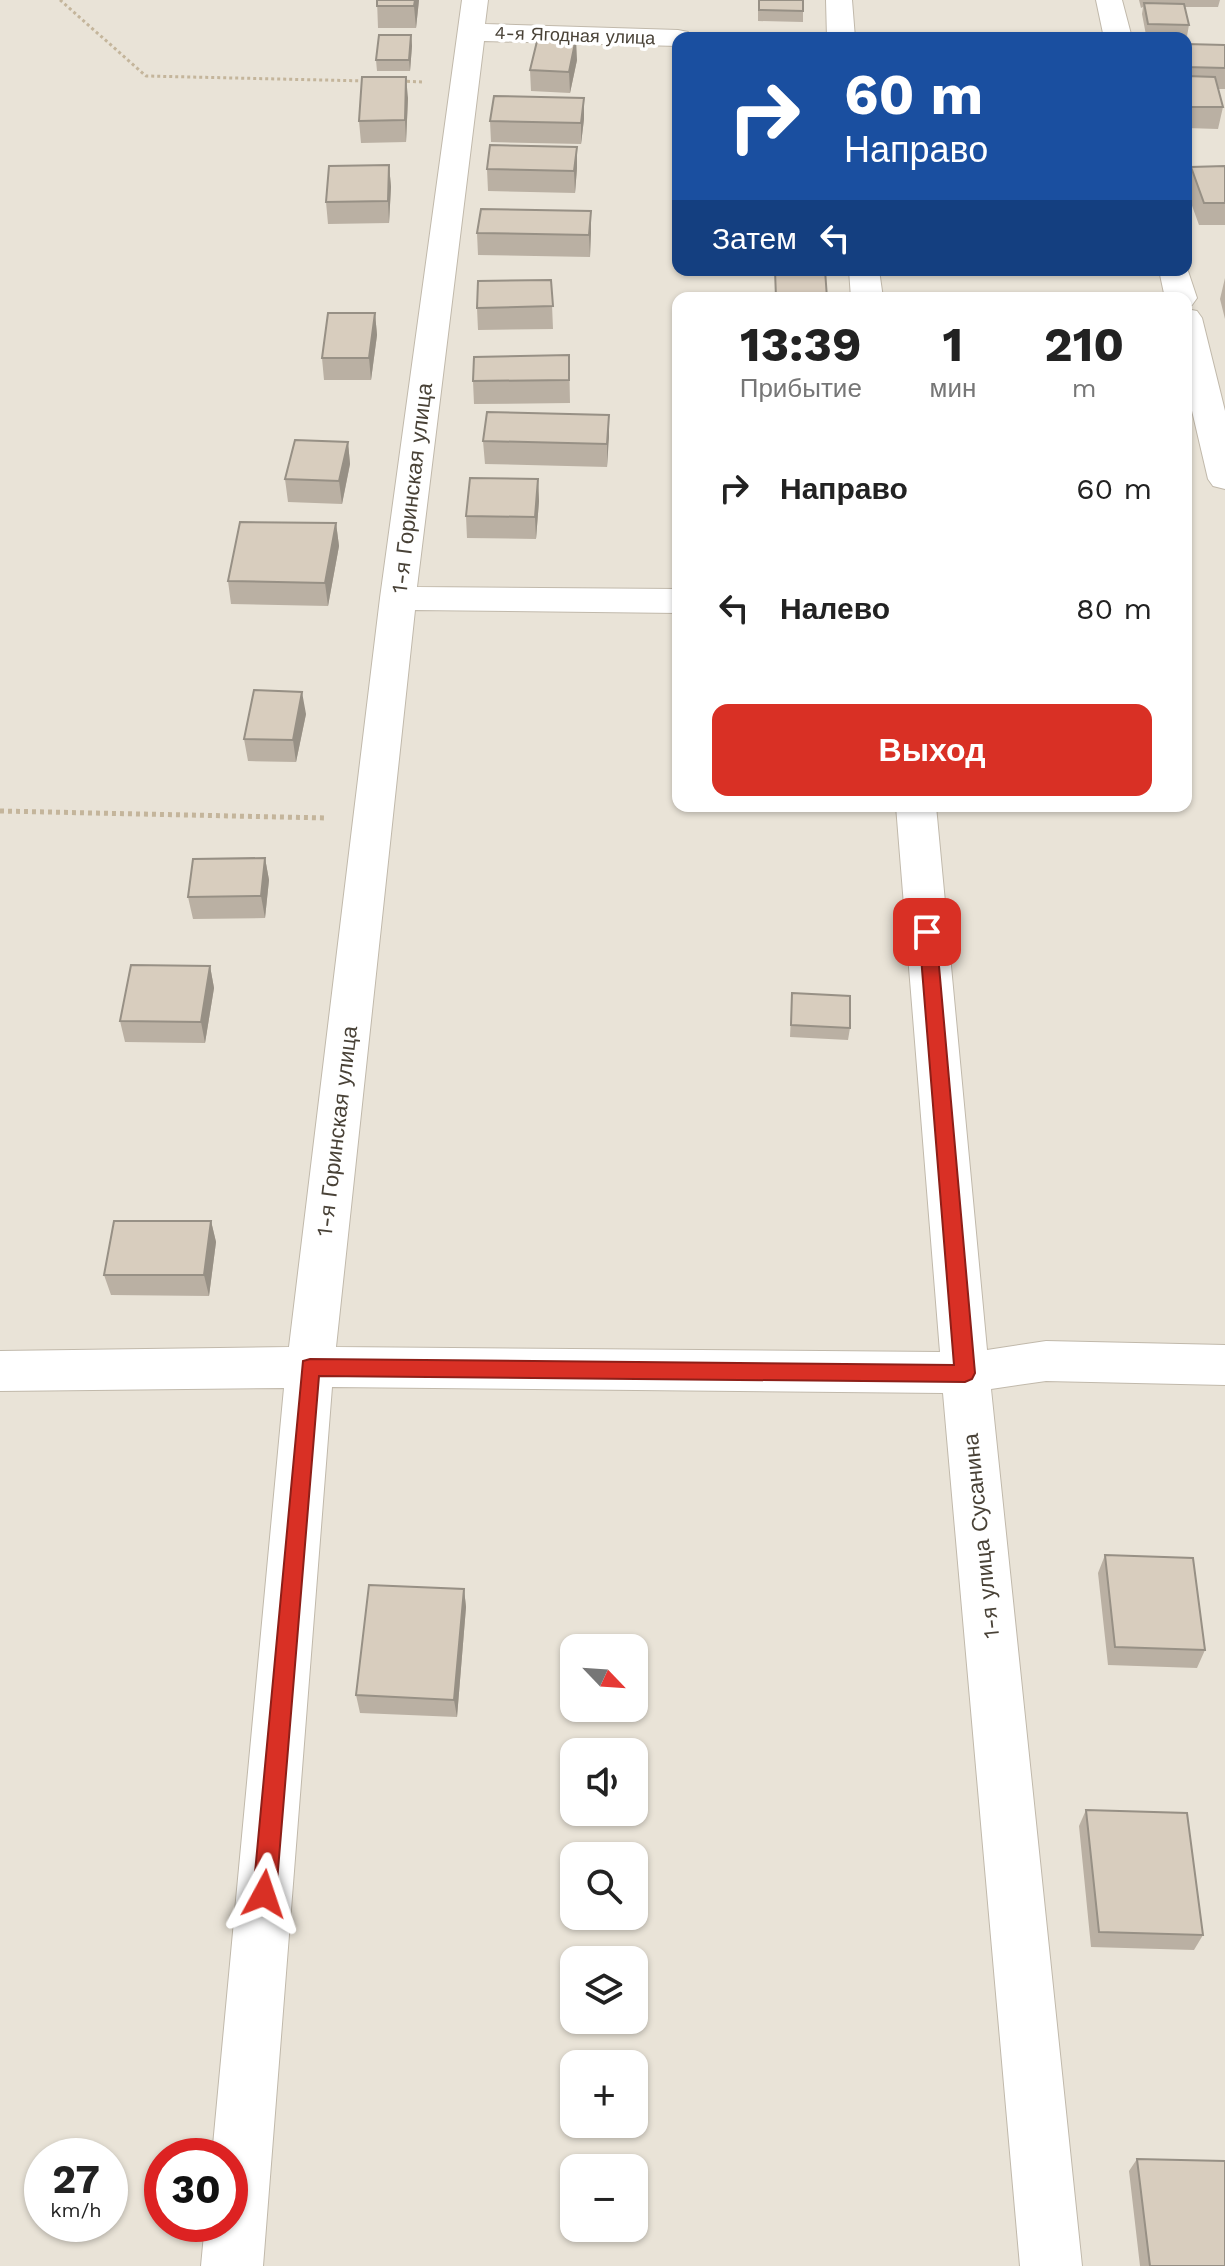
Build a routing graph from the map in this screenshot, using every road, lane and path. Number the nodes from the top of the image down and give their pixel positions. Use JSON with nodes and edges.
{"nodes":[{"id":1,"x":60,"y":0,"type":"edge"},
{"id":2,"x":839,"y":0,"type":"edge"},
{"id":3,"x":1109,"y":0,"type":"edge"},
{"id":4,"x":473,"y":16,"type":"edge"},
{"id":5,"x":841,"y":32,"type":"edge"},
{"id":6,"x":1117,"y":32,"type":"edge"},
{"id":7,"x":672,"y":37,"type":"edge"},
{"id":8,"x":369,"y":81,"type":"edge"},
{"id":9,"x":400,"y":81,"type":"edge"},
{"id":10,"x":464,"y":83,"type":"junction"},
{"id":11,"x":1192,"y":343,"type":"edge"},
{"id":12,"x":1225,"y":479,"type":"edge"},
{"id":13,"x":398,"y":598,"type":"junction"},
{"id":14,"x":672,"y":601,"type":"edge"},
{"id":15,"x":0,"y":811,"type":"edge"},
{"id":16,"x":917,"y":812,"type":"edge"},
{"id":17,"x":372,"y":819,"type":"junction"},
{"id":18,"x":1225,"y":1365,"type":"edge"},
{"id":19,"x":310,"y":1367,"type":"junction"},
{"id":20,"x":0,"y":1371,"type":"edge"},
{"id":21,"x":965,"y":1373,"type":"junction"},
{"id":22,"x":232,"y":2266,"type":"edge"},
{"id":23,"x":1051,"y":2266,"type":"edge"}],
"edges":[{"from":1,"to":8,"type":"path"},
{"from":2,"to":5,"type":"street"},
{"from":3,"to":6,"type":"street"},
{"from":4,"to":7,"type":"street","name":"4-я Ягодная улица"},
{"from":4,"to":10,"type":"street","name":"1-я Горинская улица"},
{"from":9,"to":10,"type":"path"},
{"from":10,"to":13,"type":"street","name":"1-я Горинская улица"},
{"from":11,"to":12,"type":"street"},
{"from":13,"to":14,"type":"street"},
{"from":13,"to":17,"type":"street","name":"1-я Горинская улица"},
{"from":15,"to":17,"type":"path"},
{"from":16,"to":21,"type":"street","name":"1-я улица Сусанина"},
{"from":17,"to":19,"type":"street","name":"1-я Горинская улица"},
{"from":18,"to":21,"type":"street"},
{"from":19,"to":20,"type":"street"},
{"from":19,"to":21,"type":"street"},
{"from":19,"to":22,"type":"street","name":"1-я Горинская улица"},
{"from":21,"to":23,"type":"street","name":"1-я улица Сусанина"}]}
